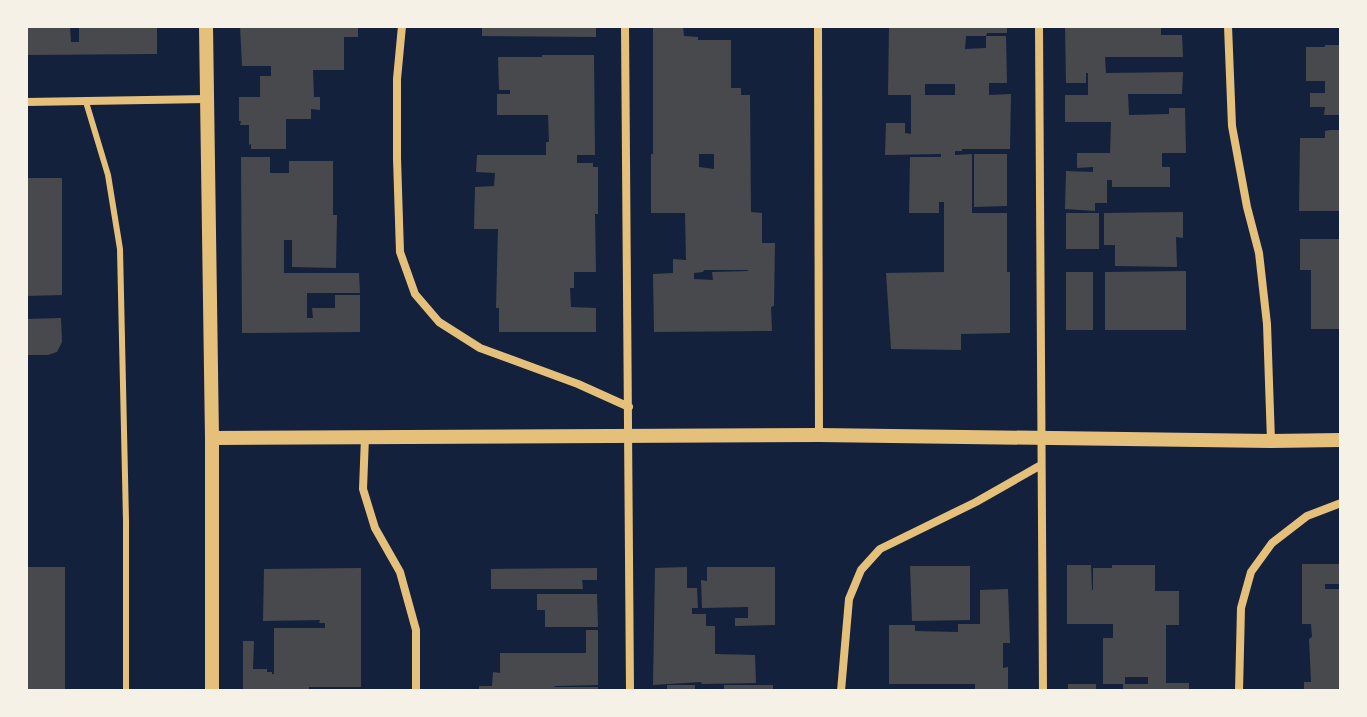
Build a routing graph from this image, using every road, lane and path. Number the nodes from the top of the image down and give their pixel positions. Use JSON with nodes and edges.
{"nodes":[{"id":1,"x":206,"y":26,"type":"edge"},
{"id":2,"x":402,"y":26,"type":"edge"},
{"id":3,"x":625,"y":26,"type":"edge"},
{"id":4,"x":818,"y":26,"type":"edge"},
{"id":5,"x":1039,"y":26,"type":"edge"},
{"id":6,"x":1228,"y":26,"type":"edge"},
{"id":7,"x":207,"y":99,"type":"junction"},
{"id":8,"x":26,"y":102,"type":"edge"},
{"id":9,"x":86,"y":102,"type":"junction"},
{"id":10,"x":629,"y":407,"type":"junction"},
{"id":11,"x":629,"y":435,"type":"junction"},
{"id":12,"x":819,"y":435,"type":"junction"},
{"id":13,"x":365,"y":437,"type":"junction"},
{"id":14,"x":212,"y":438,"type":"junction"},
{"id":15,"x":1041,"y":438,"type":"junction"},
{"id":16,"x":1341,"y":440,"type":"edge"},
{"id":17,"x":1271,"y":441,"type":"junction"},
{"id":18,"x":1041,"y":465,"type":"junction"},
{"id":19,"x":1341,"y":503,"type":"edge"},
{"id":20,"x":126,"y":691,"type":"edge"},
{"id":21,"x":212,"y":691,"type":"edge"},
{"id":22,"x":416,"y":691,"type":"edge"},
{"id":23,"x":630,"y":691,"type":"edge"},
{"id":24,"x":841,"y":691,"type":"edge"},
{"id":25,"x":1043,"y":691,"type":"edge"},
{"id":26,"x":1239,"y":691,"type":"edge"}],
"edges":[{"from":1,"to":7,"type":"street"},
{"from":2,"to":10,"type":"street"},
{"from":3,"to":10,"type":"street"},
{"from":4,"to":12,"type":"street"},
{"from":5,"to":15,"type":"street"},
{"from":6,"to":17,"type":"street"},
{"from":7,"to":9,"type":"street"},
{"from":7,"to":14,"type":"street"},
{"from":8,"to":9,"type":"street"},
{"from":9,"to":20,"type":"lane"},
{"from":10,"to":11,"type":"street"},
{"from":11,"to":12,"type":"street"},
{"from":11,"to":13,"type":"street"},
{"from":11,"to":23,"type":"street"},
{"from":12,"to":15,"type":"street"},
{"from":13,"to":14,"type":"street"},
{"from":13,"to":22,"type":"street"},
{"from":14,"to":21,"type":"street"},
{"from":15,"to":17,"type":"street"},
{"from":15,"to":18,"type":"street"},
{"from":16,"to":17,"type":"street"},
{"from":18,"to":24,"type":"street"},
{"from":18,"to":25,"type":"street"},
{"from":19,"to":26,"type":"street"}]}
